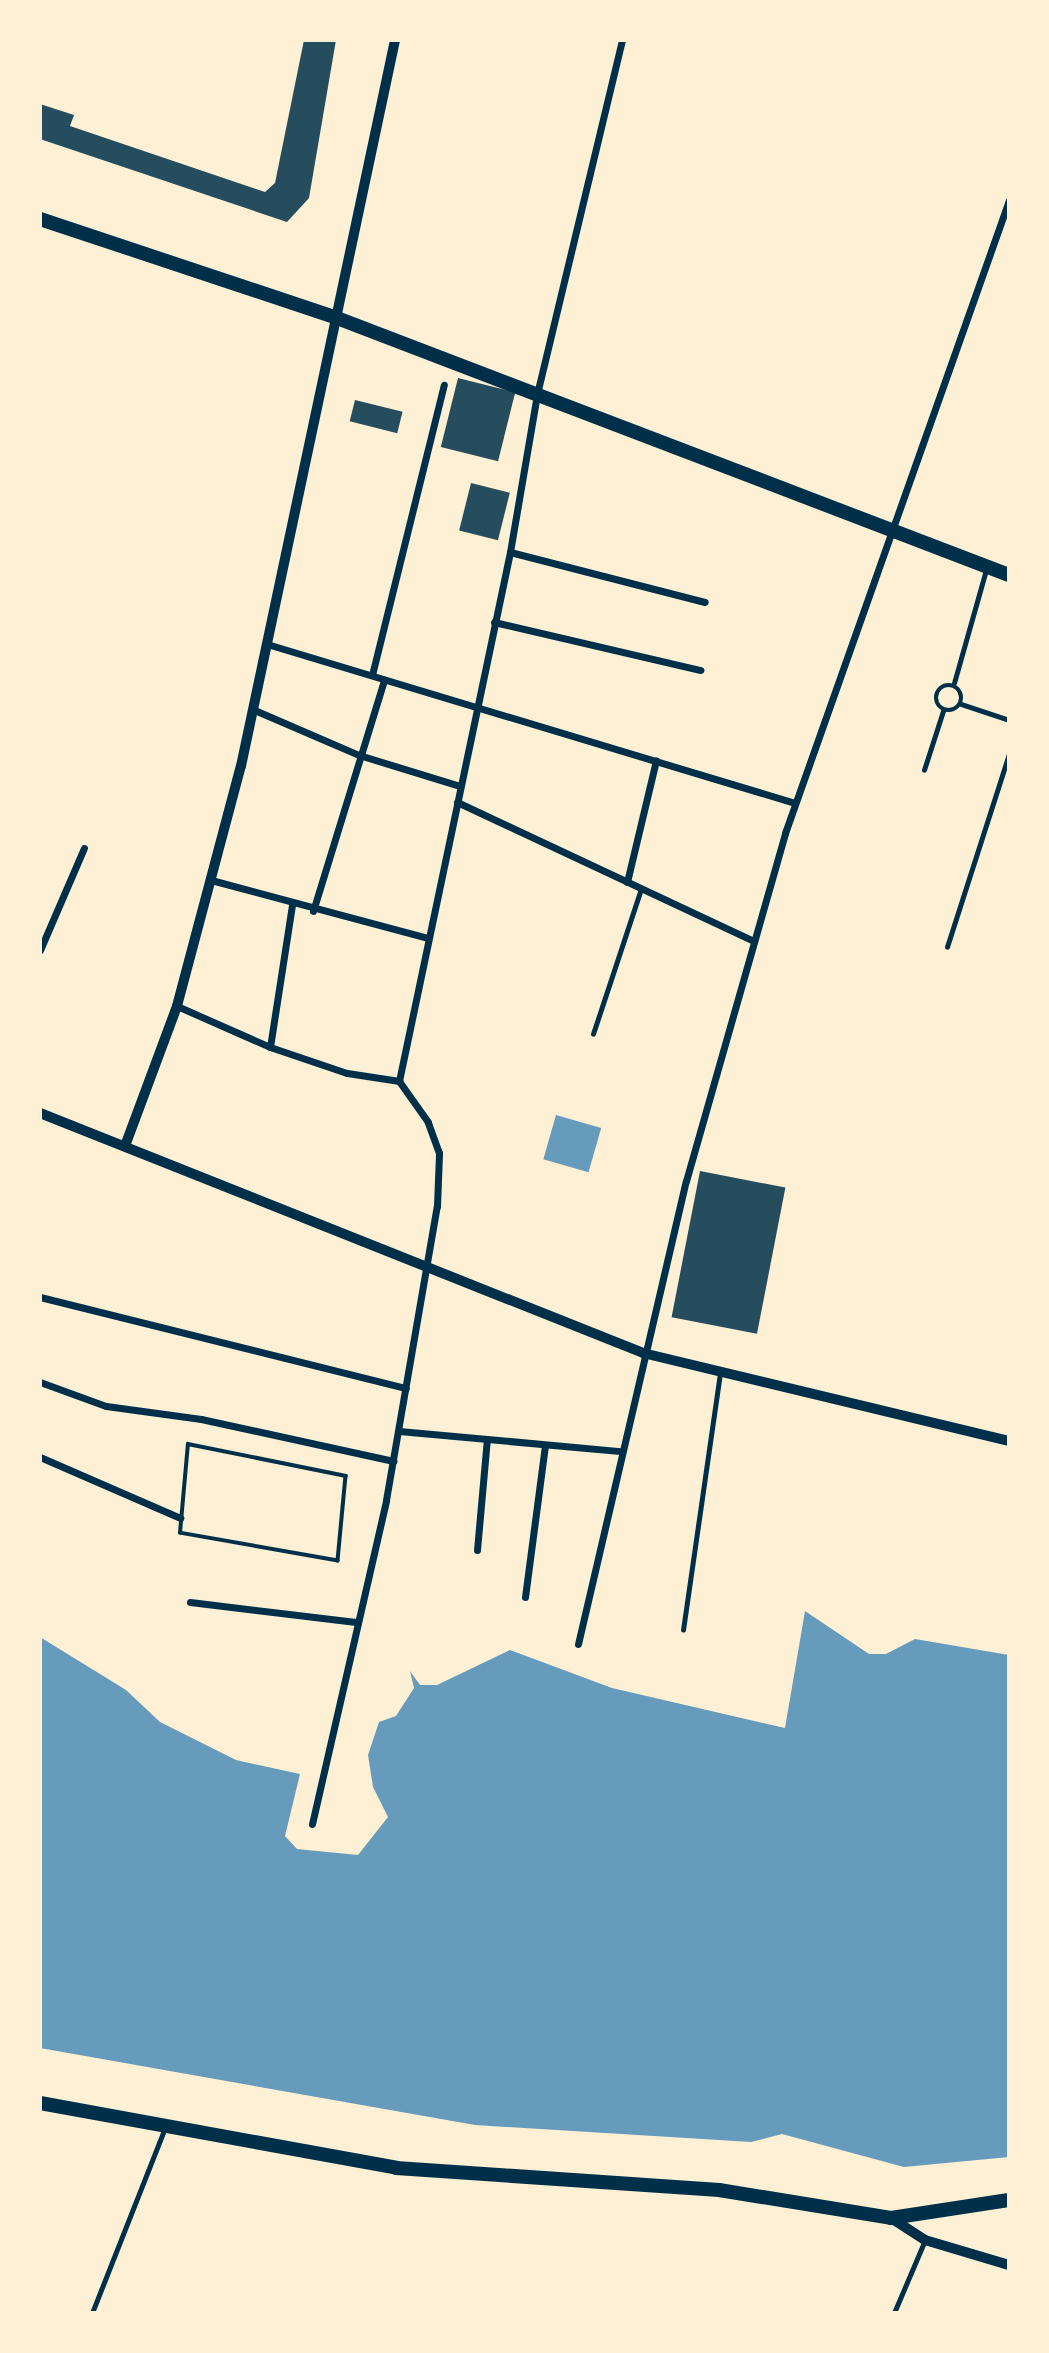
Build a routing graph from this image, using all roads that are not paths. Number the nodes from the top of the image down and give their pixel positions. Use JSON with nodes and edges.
{"nodes":[{"id":1,"x":395,"y":40,"type":"edge"},
{"id":2,"x":622,"y":40,"type":"edge"},
{"id":3,"x":1009,"y":200,"type":"edge"},
{"id":4,"x":40,"y":219,"type":"edge"},
{"id":5,"x":337,"y":318,"type":"junction"},
{"id":6,"x":444,"y":385,"type":"dead end"},
{"id":7,"x":537,"y":394,"type":"junction"},
{"id":8,"x":890,"y":529,"type":"junction"},
{"id":9,"x":510,"y":552,"type":"junction"},
{"id":10,"x":987,"y":566,"type":"junction"},
{"id":11,"x":1009,"y":575,"type":"edge"},
{"id":12,"x":705,"y":602,"type":"dead end"},
{"id":13,"x":494,"y":622,"type":"junction"},
{"id":14,"x":267,"y":644,"type":"junction"},
{"id":15,"x":700,"y":670,"type":"dead end"},
{"id":16,"x":372,"y":675,"type":"junction"},
{"id":17,"x":384,"y":680,"type":"junction"},
{"id":18,"x":954,"y":683,"type":"junction"},
{"id":19,"x":476,"y":704,"type":"junction"},
{"id":20,"x":961,"y":704,"type":"junction"},
{"id":21,"x":251,"y":709,"type":"junction"},
{"id":22,"x":943,"y":711,"type":"junction"},
{"id":23,"x":1009,"y":719,"type":"edge"},
{"id":24,"x":1009,"y":754,"type":"edge"},
{"id":25,"x":359,"y":755,"type":"junction"},
{"id":26,"x":656,"y":760,"type":"junction"},
{"id":27,"x":924,"y":770,"type":"dead end"},
{"id":28,"x":460,"y":786,"type":"junction"},
{"id":29,"x":457,"y":802,"type":"junction"},
{"id":30,"x":796,"y":803,"type":"junction"},
{"id":31,"x":84,"y":848,"type":"dead end"},
{"id":32,"x":211,"y":880,"type":"junction"},
{"id":33,"x":627,"y":882,"type":"junction"},
{"id":34,"x":641,"y":888,"type":"junction"},
{"id":35,"x":292,"y":905,"type":"junction"},
{"id":36,"x":313,"y":911,"type":"junction"},
{"id":37,"x":428,"y":938,"type":"junction"},
{"id":38,"x":754,"y":941,"type":"junction"},
{"id":39,"x":947,"y":947,"type":"dead end"},
{"id":40,"x":40,"y":950,"type":"edge"},
{"id":41,"x":177,"y":1006,"type":"junction"},
{"id":42,"x":593,"y":1034,"type":"dead end"},
{"id":43,"x":270,"y":1047,"type":"junction"},
{"id":44,"x":399,"y":1081,"type":"junction"},
{"id":45,"x":40,"y":1114,"type":"edge"},
{"id":46,"x":125,"y":1146,"type":"junction"},
{"id":47,"x":427,"y":1264,"type":"junction"},
{"id":48,"x":40,"y":1297,"type":"edge"},
{"id":49,"x":643,"y":1353,"type":"junction"},
{"id":50,"x":720,"y":1373,"type":"junction"},
{"id":51,"x":40,"y":1382,"type":"edge"},
{"id":52,"x":406,"y":1388,"type":"junction"},
{"id":53,"x":398,"y":1431,"type":"junction"},
{"id":54,"x":487,"y":1439,"type":"junction"},
{"id":55,"x":1009,"y":1441,"type":"edge"},
{"id":56,"x":545,"y":1445,"type":"junction"},
{"id":57,"x":620,"y":1451,"type":"junction"},
{"id":58,"x":40,"y":1457,"type":"edge"},
{"id":59,"x":393,"y":1461,"type":"junction"},
{"id":60,"x":180,"y":1518,"type":"road end"},
{"id":61,"x":477,"y":1550,"type":"dead end"},
{"id":62,"x":525,"y":1597,"type":"dead end"},
{"id":63,"x":190,"y":1602,"type":"dead end"},
{"id":64,"x":356,"y":1622,"type":"junction"},
{"id":65,"x":683,"y":1630,"type":"dead end"},
{"id":66,"x":578,"y":1644,"type":"dead end"},
{"id":67,"x":312,"y":1824,"type":"dead end"},
{"id":68,"x":40,"y":2103,"type":"edge"},
{"id":69,"x":165,"y":2126,"type":"junction"},
{"id":70,"x":1009,"y":2200,"type":"edge"},
{"id":71,"x":891,"y":2218,"type":"junction"},
{"id":72,"x":925,"y":2240,"type":"junction"},
{"id":73,"x":1009,"y":2265,"type":"edge"},
{"id":74,"x":92,"y":2313,"type":"edge"},
{"id":75,"x":894,"y":2313,"type":"edge"}],
"edges":[{"from":1,"to":5,"type":"street"},
{"from":2,"to":7,"type":"street"},
{"from":3,"to":8,"type":"street"},
{"from":4,"to":5,"type":"main road"},
{"from":5,"to":7,"type":"main road"},
{"from":5,"to":14,"type":"street"},
{"from":6,"to":16,"type":"street"},
{"from":7,"to":8,"type":"main road"},
{"from":7,"to":9,"type":"street"},
{"from":8,"to":10,"type":"main road"},
{"from":8,"to":30,"type":"street"},
{"from":9,"to":12,"type":"street"},
{"from":9,"to":13,"type":"street"},
{"from":10,"to":11,"type":"main road"},
{"from":10,"to":18,"type":"lane"},
{"from":13,"to":15,"type":"street"},
{"from":13,"to":19,"type":"street"},
{"from":14,"to":16,"type":"street"},
{"from":14,"to":21,"type":"street"},
{"from":16,"to":17,"type":"street"},
{"from":17,"to":19,"type":"street"},
{"from":17,"to":25,"type":"street"},
{"from":18,"to":20,"type":"lane"},
{"from":18,"to":22,"type":"lane"},
{"from":19,"to":26,"type":"street"},
{"from":19,"to":28,"type":"street"},
{"from":20,"to":22,"type":"lane"},
{"from":20,"to":23,"type":"lane"},
{"from":21,"to":25,"type":"street"},
{"from":21,"to":32,"type":"street"},
{"from":22,"to":27,"type":"lane"},
{"from":24,"to":39,"type":"lane"},
{"from":25,"to":28,"type":"street"},
{"from":25,"to":36,"type":"street"},
{"from":26,"to":30,"type":"street"},
{"from":26,"to":33,"type":"street"},
{"from":28,"to":29,"type":"street"},
{"from":29,"to":33,"type":"street"},
{"from":29,"to":37,"type":"street"},
{"from":30,"to":38,"type":"street"},
{"from":31,"to":40,"type":"street"},
{"from":32,"to":35,"type":"street"},
{"from":32,"to":41,"type":"street"},
{"from":33,"to":34,"type":"street"},
{"from":34,"to":38,"type":"street"},
{"from":34,"to":42,"type":"lane"},
{"from":35,"to":36,"type":"street"},
{"from":35,"to":43,"type":"street"},
{"from":36,"to":37,"type":"street"},
{"from":37,"to":44,"type":"street"},
{"from":38,"to":49,"type":"street"},
{"from":41,"to":43,"type":"street"},
{"from":41,"to":46,"type":"street"},
{"from":43,"to":44,"type":"street"},
{"from":44,"to":47,"type":"street"},
{"from":45,"to":46,"type":"street"},
{"from":46,"to":47,"type":"street"},
{"from":47,"to":49,"type":"street"},
{"from":47,"to":52,"type":"street"},
{"from":48,"to":52,"type":"street"},
{"from":49,"to":50,"type":"street"},
{"from":49,"to":57,"type":"street"},
{"from":50,"to":55,"type":"street"},
{"from":50,"to":65,"type":"lane"},
{"from":51,"to":59,"type":"street"},
{"from":52,"to":53,"type":"street"},
{"from":53,"to":54,"type":"street"},
{"from":53,"to":59,"type":"street"},
{"from":54,"to":56,"type":"street"},
{"from":54,"to":61,"type":"street"},
{"from":56,"to":57,"type":"street"},
{"from":56,"to":62,"type":"street"},
{"from":57,"to":66,"type":"street"},
{"from":58,"to":60,"type":"street"},
{"from":59,"to":64,"type":"street"},
{"from":63,"to":64,"type":"street"},
{"from":64,"to":67,"type":"street"},
{"from":68,"to":69,"type":"main road"},
{"from":69,"to":71,"type":"main road"},
{"from":69,"to":74,"type":"lane"},
{"from":70,"to":71,"type":"main road"},
{"from":71,"to":72,"type":"street"},
{"from":72,"to":73,"type":"street"},
{"from":72,"to":75,"type":"lane"}]}
